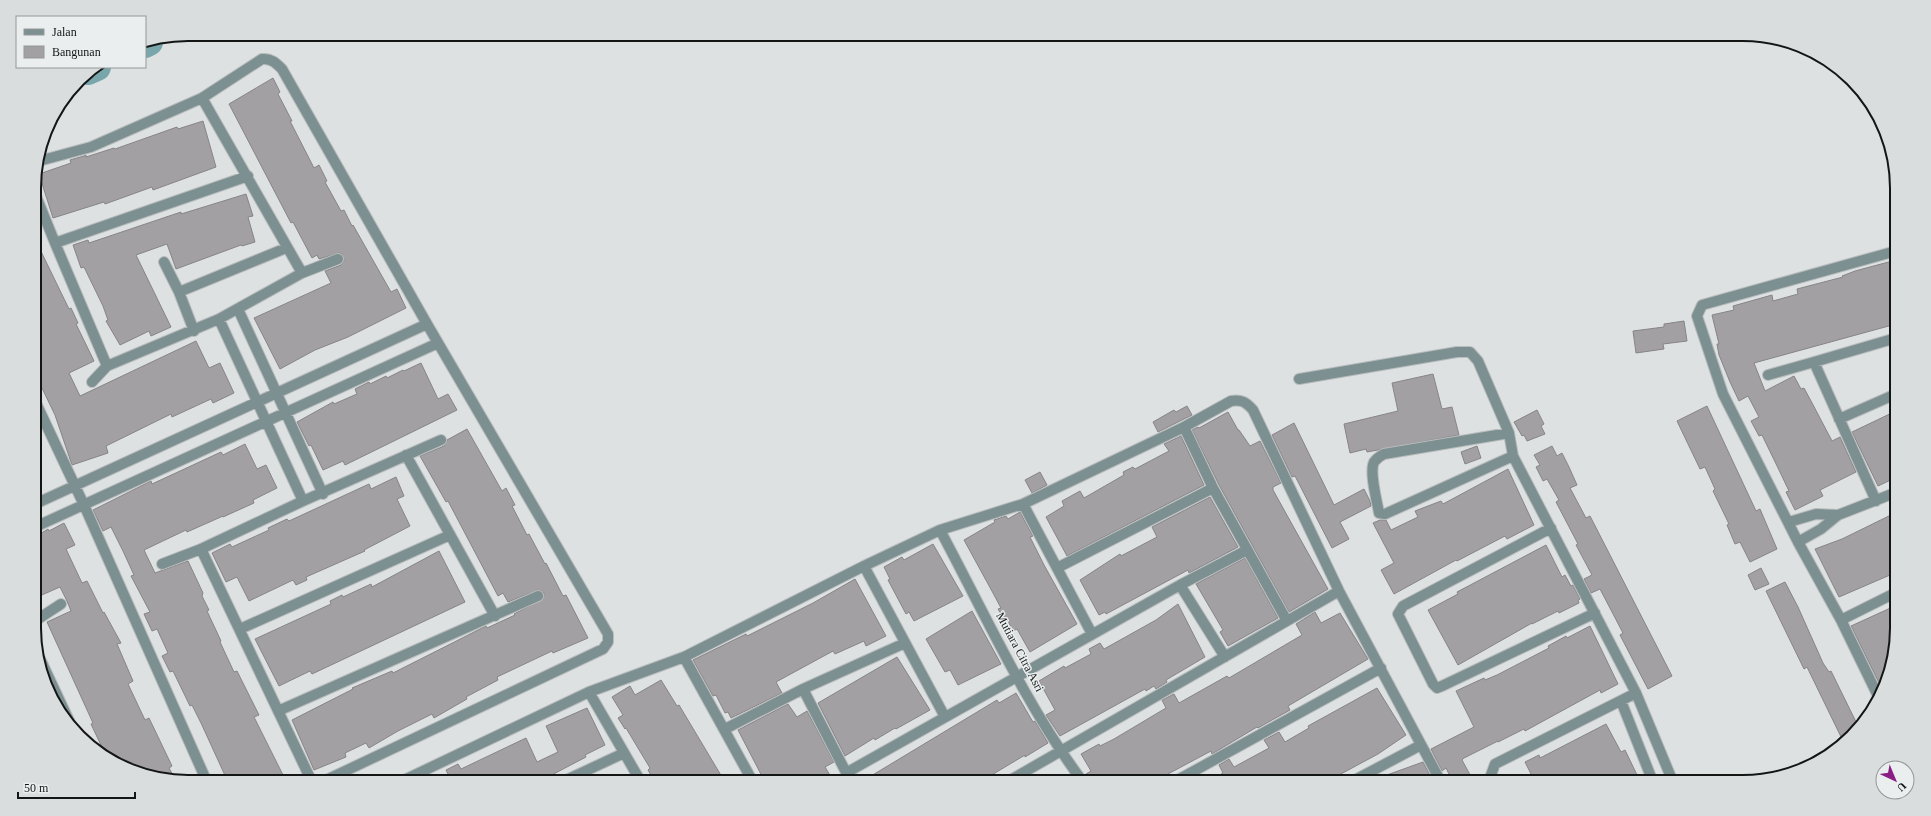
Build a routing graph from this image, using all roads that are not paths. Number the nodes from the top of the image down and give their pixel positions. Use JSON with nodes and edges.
{"nodes":[{"id":1,"x":202,"y":98,"type":"junction"},
{"id":2,"x":44,"y":160,"type":"edge"},
{"id":3,"x":248,"y":176,"type":"junction"},
{"id":4,"x":41,"y":209,"type":"edge"},
{"id":5,"x":55,"y":244,"type":"junction"},
{"id":6,"x":286,"y":248,"type":"junction"},
{"id":7,"x":1890,"y":253,"type":"edge"},
{"id":8,"x":338,"y":259,"type":"dead end"},
{"id":9,"x":164,"y":262,"type":"dead end"},
{"id":10,"x":302,"y":273,"type":"junction"},
{"id":11,"x":179,"y":292,"type":"junction"},
{"id":12,"x":238,"y":309,"type":"junction"},
{"id":13,"x":219,"y":319,"type":"junction"},
{"id":14,"x":427,"y":324,"type":"junction"},
{"id":15,"x":194,"y":331,"type":"junction"},
{"id":16,"x":1890,"y":340,"type":"edge"},
{"id":17,"x":438,"y":343,"type":"junction"},
{"id":18,"x":1814,"y":362,"type":"junction"},
{"id":19,"x":107,"y":366,"type":"junction"},
{"id":20,"x":1768,"y":375,"type":"dead end"},
{"id":21,"x":1300,"y":379,"type":"dead end"},
{"id":22,"x":92,"y":382,"type":"dead end"},
{"id":23,"x":276,"y":394,"type":"junction"},
{"id":24,"x":1890,"y":397,"type":"edge"},
{"id":25,"x":257,"y":402,"type":"junction"},
{"id":26,"x":285,"y":413,"type":"junction"},
{"id":27,"x":41,"y":414,"type":"edge"},
{"id":28,"x":1839,"y":419,"type":"junction"},
{"id":29,"x":266,"y":421,"type":"junction"},
{"id":30,"x":1184,"y":427,"type":"junction"},
{"id":31,"x":1509,"y":432,"type":"junction"},
{"id":32,"x":441,"y":440,"type":"dead end"},
{"id":33,"x":406,"y":455,"type":"junction"},
{"id":34,"x":1513,"y":456,"type":"junction"},
{"id":35,"x":75,"y":486,"type":"junction"},
{"id":36,"x":1214,"y":488,"type":"junction"},
{"id":37,"x":323,"y":494,"type":"junction"},
{"id":38,"x":1890,"y":495,"type":"edge"},
{"id":39,"x":41,"y":501,"type":"edge"},
{"id":40,"x":303,"y":501,"type":"junction"},
{"id":41,"x":1876,"y":502,"type":"junction"},
{"id":42,"x":1023,"y":504,"type":"junction"},
{"id":43,"x":84,"y":505,"type":"junction"},
{"id":44,"x":1838,"y":515,"type":"junction"},
{"id":45,"x":1789,"y":522,"type":"junction"},
{"id":46,"x":41,"y":524,"type":"edge"},
{"id":47,"x":1551,"y":528,"type":"junction"},
{"id":48,"x":940,"y":530,"type":"junction"},
{"id":49,"x":450,"y":535,"type":"junction"},
{"id":50,"x":1798,"y":542,"type":"junction"},
{"id":51,"x":201,"y":549,"type":"junction"},
{"id":52,"x":1247,"y":550,"type":"junction"},
{"id":53,"x":162,"y":564,"type":"dead end"},
{"id":54,"x":864,"y":566,"type":"junction"},
{"id":55,"x":1057,"y":568,"type":"junction"},
{"id":56,"x":1180,"y":585,"type":"junction"},
{"id":57,"x":1340,"y":591,"type":"junction"},
{"id":58,"x":538,"y":596,"type":"dead end"},
{"id":59,"x":1890,"y":596,"type":"edge"},
{"id":60,"x":61,"y":604,"type":"dead end"},
{"id":61,"x":1594,"y":613,"type":"junction"},
{"id":62,"x":494,"y":616,"type":"junction"},
{"id":63,"x":41,"y":617,"type":"edge"},
{"id":64,"x":1841,"y":620,"type":"junction"},
{"id":65,"x":1287,"y":621,"type":"junction"},
{"id":66,"x":240,"y":629,"type":"junction"},
{"id":67,"x":1092,"y":634,"type":"junction"},
{"id":68,"x":905,"y":643,"type":"junction"},
{"id":69,"x":1225,"y":657,"type":"junction"},
{"id":70,"x":684,"y":658,"type":"junction"},
{"id":71,"x":1381,"y":668,"type":"junction"},
{"id":72,"x":1018,"y":676,"type":"junction"},
{"id":73,"x":803,"y":689,"type":"junction"},
{"id":74,"x":1876,"y":691,"type":"edge"},
{"id":75,"x":589,"y":692,"type":"junction"},
{"id":76,"x":1636,"y":693,"type":"junction"},
{"id":77,"x":1621,"y":701,"type":"junction"},
{"id":78,"x":278,"y":711,"type":"junction"},
{"id":79,"x":945,"y":717,"type":"junction"},
{"id":80,"x":725,"y":729,"type":"junction"},
{"id":81,"x":1421,"y":745,"type":"junction"},
{"id":82,"x":1060,"y":751,"type":"junction"},
{"id":83,"x":624,"y":752,"type":"junction"},
{"id":84,"x":1668,"y":770,"type":"junction"},
{"id":85,"x":204,"y":775,"type":"edge"},
{"id":86,"x":309,"y":775,"type":"edge"},
{"id":87,"x":337,"y":775,"type":"edge"},
{"id":88,"x":415,"y":775,"type":"edge"},
{"id":89,"x":576,"y":775,"type":"edge"},
{"id":90,"x":637,"y":775,"type":"edge"},
{"id":91,"x":749,"y":775,"type":"edge"},
{"id":92,"x":847,"y":775,"type":"edge"},
{"id":93,"x":851,"y":775,"type":"edge"},
{"id":94,"x":1019,"y":775,"type":"edge"},
{"id":95,"x":1078,"y":775,"type":"edge"},
{"id":96,"x":1187,"y":775,"type":"edge"},
{"id":97,"x":1364,"y":775,"type":"edge"},
{"id":98,"x":1437,"y":775,"type":"edge"},
{"id":99,"x":1491,"y":775,"type":"edge"},
{"id":100,"x":1649,"y":775,"type":"edge"},
{"id":101,"x":1660,"y":775,"type":"edge"},
{"id":102,"x":1670,"y":775,"type":"edge"}],
"edges":[{"from":1,"to":2,"type":"street"},
{"from":1,"to":3,"type":"street"},
{"from":1,"to":14,"type":"street"},
{"from":3,"to":5,"type":"street"},
{"from":3,"to":6,"type":"street"},
{"from":4,"to":5,"type":"street"},
{"from":5,"to":19,"type":"street"},
{"from":6,"to":10,"type":"street"},
{"from":6,"to":11,"type":"street"},
{"from":7,"to":45,"type":"street"},
{"from":8,"to":10,"type":"street"},
{"from":9,"to":11,"type":"street"},
{"from":10,"to":12,"type":"street"},
{"from":11,"to":15,"type":"street"},
{"from":12,"to":13,"type":"street"},
{"from":12,"to":23,"type":"street"},
{"from":13,"to":15,"type":"street"},
{"from":13,"to":25,"type":"street"},
{"from":14,"to":17,"type":"street"},
{"from":14,"to":23,"type":"street"},
{"from":15,"to":19,"type":"street"},
{"from":16,"to":18,"type":"street"},
{"from":17,"to":26,"type":"street"},
{"from":17,"to":87,"type":"street"},
{"from":18,"to":20,"type":"street"},
{"from":18,"to":28,"type":"street"},
{"from":19,"to":22,"type":"street"},
{"from":21,"to":31,"type":"street"},
{"from":23,"to":25,"type":"street"},
{"from":23,"to":26,"type":"street"},
{"from":24,"to":28,"type":"street"},
{"from":25,"to":29,"type":"street"},
{"from":25,"to":35,"type":"street"},
{"from":26,"to":29,"type":"street"},
{"from":26,"to":37,"type":"street"},
{"from":27,"to":35,"type":"street"},
{"from":28,"to":41,"type":"street"},
{"from":29,"to":40,"type":"street"},
{"from":29,"to":43,"type":"street"},
{"from":30,"to":36,"type":"street"},
{"from":30,"to":42,"type":"street"},
{"from":30,"to":57,"type":"street"},
{"from":31,"to":34,"type":"street"},
{"from":31,"to":34,"type":"street"},
{"from":32,"to":33,"type":"street"},
{"from":33,"to":37,"type":"street"},
{"from":33,"to":49,"type":"street"},
{"from":34,"to":47,"type":"street"},
{"from":35,"to":39,"type":"street"},
{"from":35,"to":43,"type":"street"},
{"from":36,"to":52,"type":"street"},
{"from":36,"to":55,"type":"street"},
{"from":37,"to":40,"type":"street"},
{"from":38,"to":41,"type":"street"},
{"from":40,"to":51,"type":"street"},
{"from":41,"to":44,"type":"street"},
{"from":42,"to":48,"type":"street"},
{"from":42,"to":55,"type":"street"},
{"from":43,"to":46,"type":"street"},
{"from":43,"to":85,"type":"street"},
{"from":44,"to":45,"type":"street"},
{"from":44,"to":50,"type":"street"},
{"from":45,"to":50,"type":"street"},
{"from":47,"to":61,"type":"street"},
{"from":47,"to":61,"type":"street"},
{"from":48,"to":54,"type":"street"},
{"from":48,"to":72,"type":"street","name":"Mutiara Citra Asri"},
{"from":49,"to":62,"type":"street"},
{"from":49,"to":66,"type":"street"},
{"from":50,"to":64,"type":"street"},
{"from":51,"to":53,"type":"street"},
{"from":51,"to":66,"type":"street"},
{"from":52,"to":56,"type":"street"},
{"from":52,"to":65,"type":"street"},
{"from":54,"to":68,"type":"street"},
{"from":54,"to":70,"type":"street"},
{"from":55,"to":67,"type":"street"},
{"from":56,"to":67,"type":"street"},
{"from":56,"to":69,"type":"street"},
{"from":57,"to":65,"type":"street"},
{"from":57,"to":71,"type":"street"},
{"from":58,"to":62,"type":"street"},
{"from":59,"to":64,"type":"street"},
{"from":60,"to":63,"type":"street"},
{"from":61,"to":76,"type":"street"},
{"from":62,"to":78,"type":"street"},
{"from":64,"to":74,"type":"street"},
{"from":65,"to":69,"type":"street"},
{"from":66,"to":78,"type":"street"},
{"from":67,"to":72,"type":"street"},
{"from":68,"to":73,"type":"street"},
{"from":68,"to":79,"type":"street"},
{"from":69,"to":82,"type":"street"},
{"from":70,"to":75,"type":"street"},
{"from":70,"to":80,"type":"street"},
{"from":71,"to":81,"type":"street"},
{"from":71,"to":96,"type":"street"},
{"from":72,"to":79,"type":"street"},
{"from":72,"to":82,"type":"street","name":"Mutiara Citra Asri"},
{"from":73,"to":80,"type":"street"},
{"from":73,"to":92,"type":"street"},
{"from":75,"to":83,"type":"street"},
{"from":75,"to":88,"type":"street"},
{"from":76,"to":77,"type":"street"},
{"from":76,"to":84,"type":"street"},
{"from":77,"to":99,"type":"street"},
{"from":77,"to":100,"type":"street"},
{"from":78,"to":86,"type":"street"},
{"from":79,"to":93,"type":"street"},
{"from":80,"to":91,"type":"street"},
{"from":81,"to":97,"type":"street"},
{"from":81,"to":98,"type":"street"},
{"from":82,"to":94,"type":"street"},
{"from":82,"to":95,"type":"street","name":"Mutiara Citra Asri"},
{"from":83,"to":89,"type":"street"},
{"from":83,"to":90,"type":"street"},
{"from":84,"to":101,"type":"street"},
{"from":84,"to":102,"type":"street"}]}
